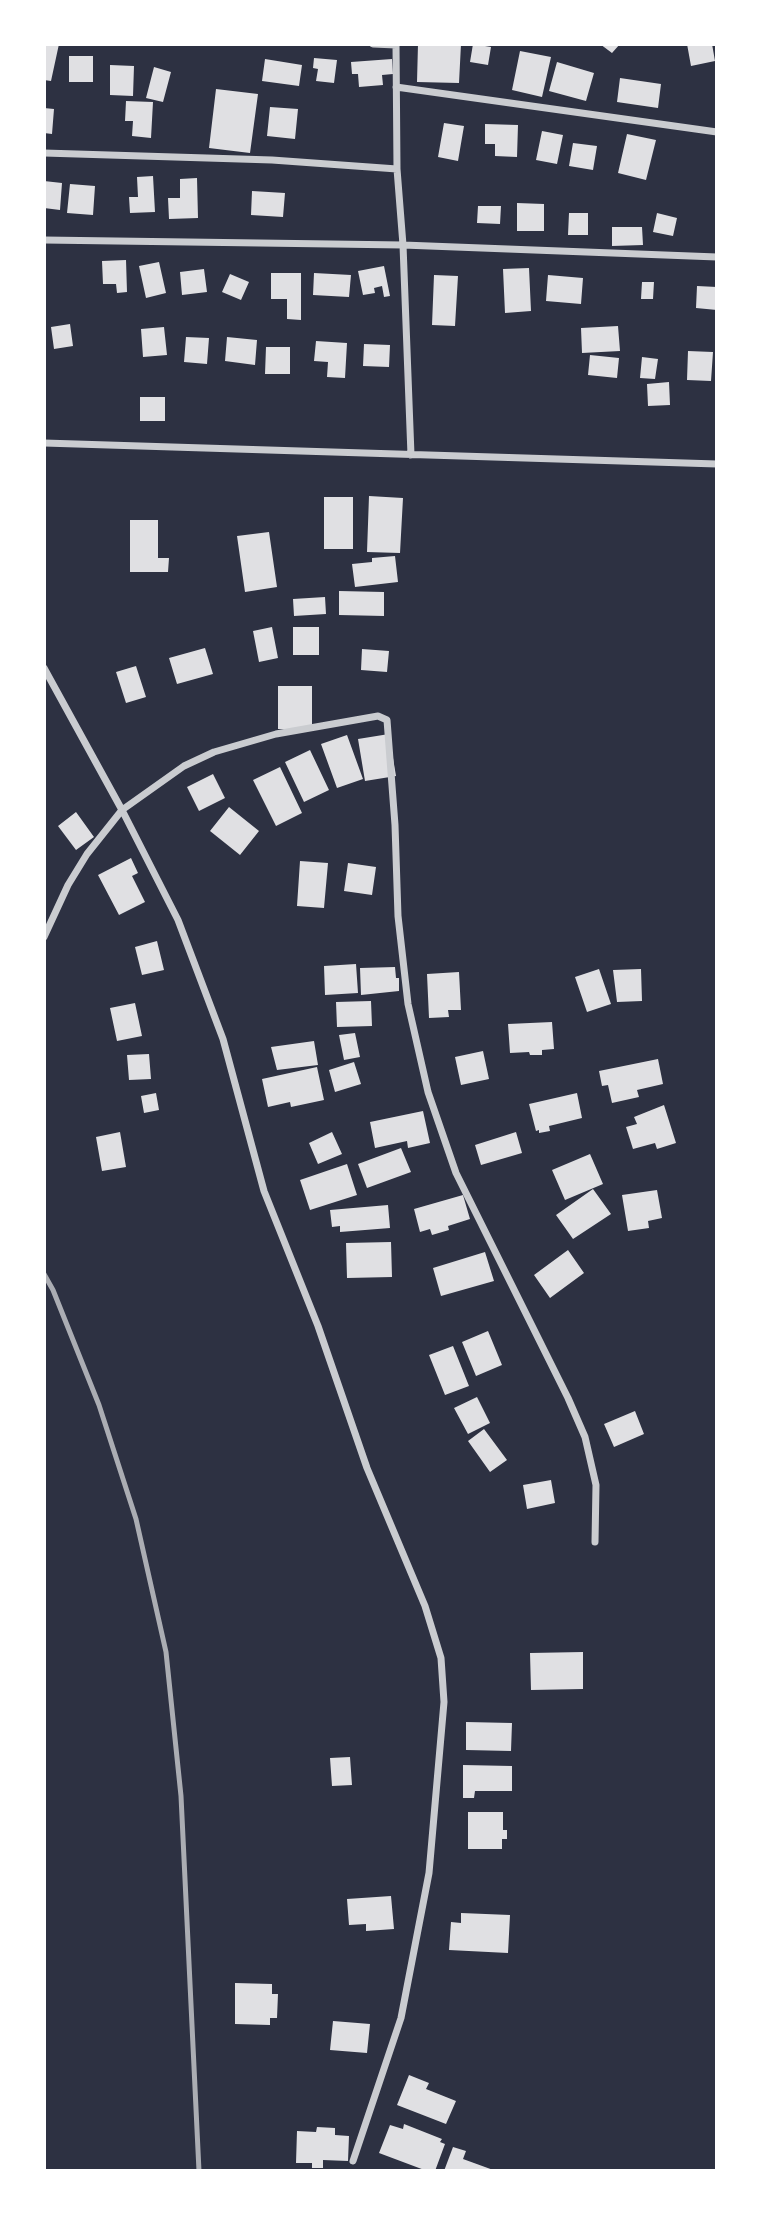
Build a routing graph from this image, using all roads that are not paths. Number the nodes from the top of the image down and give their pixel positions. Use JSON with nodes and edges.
{"nodes":[{"id":1,"x":373,"y":44,"type":"edge"},
{"id":2,"x":396,"y":44,"type":"edge"},
{"id":3,"x":396,"y":88,"type":"junction"},
{"id":4,"x":717,"y":132,"type":"edge"},
{"id":5,"x":44,"y":153,"type":"edge"},
{"id":6,"x":397,"y":169,"type":"junction"},
{"id":7,"x":44,"y":240,"type":"edge"},
{"id":8,"x":403,"y":245,"type":"junction"},
{"id":9,"x":717,"y":257,"type":"edge"},
{"id":10,"x":44,"y":443,"type":"edge"},
{"id":11,"x":411,"y":455,"type":"junction"},
{"id":12,"x":717,"y":464,"type":"edge"},
{"id":13,"x":44,"y":668,"type":"edge"},
{"id":14,"x":122,"y":810,"type":"junction"},
{"id":15,"x":44,"y":937,"type":"edge"},
{"id":16,"x":595,"y":1542,"type":"dead end"},
{"id":17,"x":353,"y":2161,"type":"dead end"}],
"edges":[{"from":1,"to":2,"type":"street"},
{"from":2,"to":3,"type":"street"},
{"from":3,"to":4,"type":"street"},
{"from":3,"to":6,"type":"street"},
{"from":5,"to":6,"type":"street"},
{"from":6,"to":8,"type":"street"},
{"from":7,"to":8,"type":"street"},
{"from":8,"to":9,"type":"street"},
{"from":8,"to":11,"type":"street"},
{"from":10,"to":11,"type":"street"},
{"from":11,"to":12,"type":"street"},
{"from":13,"to":14,"type":"street"},
{"from":14,"to":15,"type":"street"},
{"from":14,"to":16,"type":"street"},
{"from":14,"to":17,"type":"street"}]}
